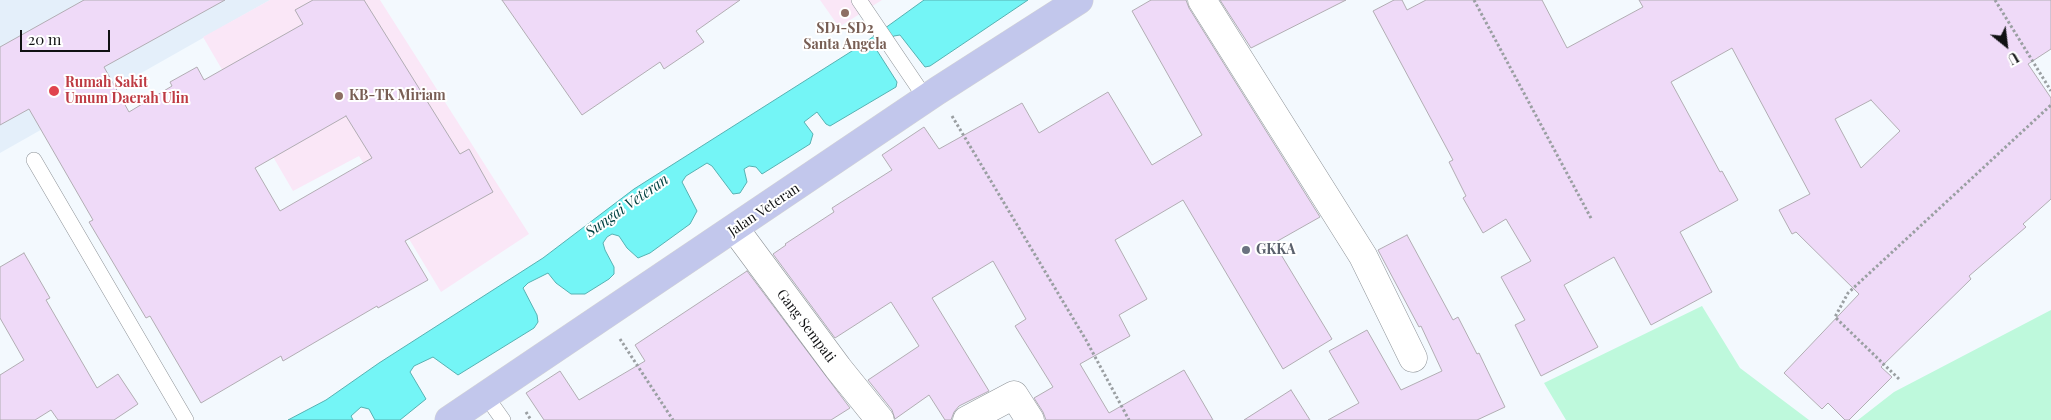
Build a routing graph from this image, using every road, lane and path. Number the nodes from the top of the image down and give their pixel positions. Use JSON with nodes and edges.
{"nodes":[{"id":1,"x":859,"y":0,"type":"edge"},
{"id":2,"x":1079,"y":0,"type":"edge"},
{"id":3,"x":1202,"y":0,"type":"edge"},
{"id":4,"x":1474,"y":0,"type":"edge"},
{"id":5,"x":1995,"y":0,"type":"edge"},
{"id":6,"x":925,"y":90,"type":"junction"},
{"id":7,"x":2051,"y":91,"type":"edge"},
{"id":8,"x":2051,"y":105,"type":"edge"},
{"id":9,"x":34,"y":160,"type":"dead end"},
{"id":10,"x":1592,"y":220,"type":"dead end"},
{"id":11,"x":735,"y":229,"type":"junction"},
{"id":12,"x":605,"y":316,"type":"junction"},
{"id":13,"x":1413,"y":358,"type":"dead end"},
{"id":14,"x":1899,"y":379,"type":"dead end"},
{"id":15,"x":486,"y":396,"type":"junction"},
{"id":16,"x":186,"y":420,"type":"edge"},
{"id":17,"x":449,"y":420,"type":"edge"},
{"id":18,"x":503,"y":420,"type":"edge"},
{"id":19,"x":674,"y":420,"type":"edge"},
{"id":20,"x":880,"y":420,"type":"edge"},
{"id":21,"x":967,"y":420,"type":"edge"},
{"id":22,"x":1030,"y":420,"type":"edge"},
{"id":23,"x":1129,"y":420,"type":"edge"}],
"edges":[{"from":1,"to":6,"type":"lane"},
{"from":2,"to":6,"type":"main road","name":"Jalan Veteran"},
{"from":3,"to":13,"type":"street"},
{"from":4,"to":10,"type":"path"},
{"from":5,"to":7,"type":"path"},
{"from":6,"to":11,"type":"main road","name":"Jalan Veteran"},
{"from":6,"to":23,"type":"path"},
{"from":8,"to":14,"type":"path"},
{"from":9,"to":16,"type":"lane"},
{"from":11,"to":12,"type":"main road","name":"Jalan Veteran"},
{"from":11,"to":20,"type":"street","name":"Gang Sempati"},
{"from":12,"to":15,"type":"main road","name":"Jalan Veteran"},
{"from":12,"to":19,"type":"path"},
{"from":15,"to":17,"type":"main road","name":"Jalan Veteran"},
{"from":15,"to":18,"type":"lane"},
{"from":21,"to":22,"type":"street"}]}
